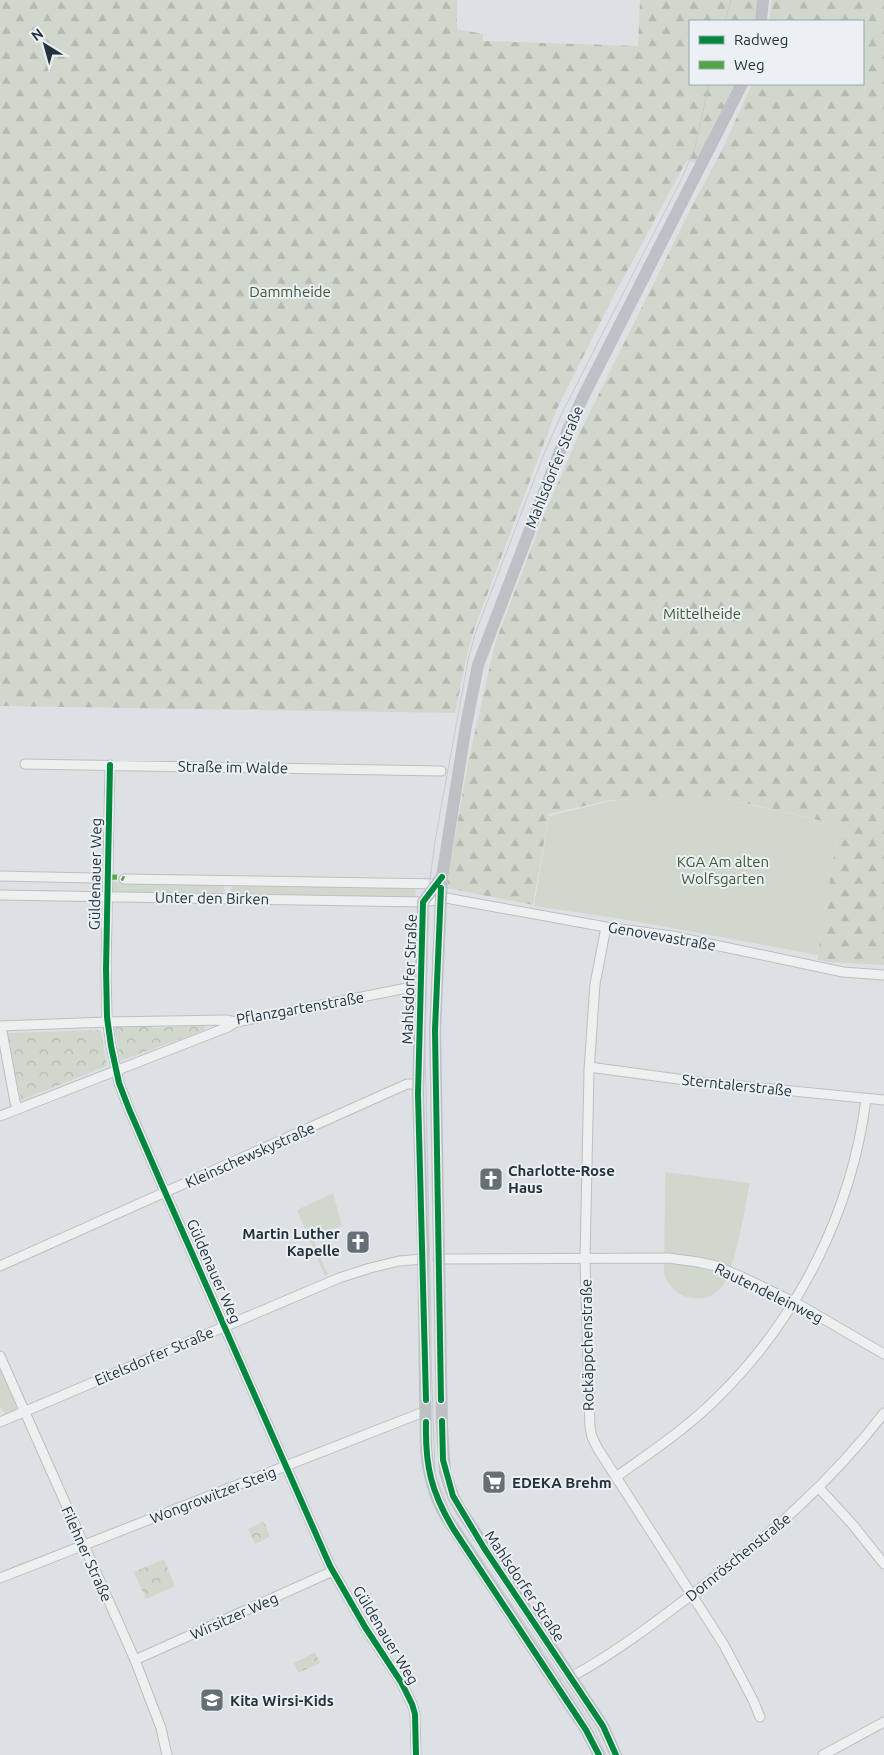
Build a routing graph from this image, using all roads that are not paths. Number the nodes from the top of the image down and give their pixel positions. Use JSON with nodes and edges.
{"nodes":[{"id":1,"x":763,"y":0,"type":"edge"},
{"id":2,"x":761,"y":20,"type":"edge"},
{"id":3,"x":741,"y":85,"type":"edge"},
{"id":4,"x":25,"y":764,"type":"dead end"},
{"id":5,"x":110,"y":765,"type":"junction"},
{"id":6,"x":441,"y":771,"type":"dead end"},
{"id":7,"x":0,"y":876,"type":"edge"},
{"id":8,"x":92,"y":878,"type":"dead end"},
{"id":9,"x":124,"y":879,"type":"dead end"},
{"id":10,"x":440,"y":882,"type":"junction"},
{"id":11,"x":0,"y":895,"type":"edge"},
{"id":12,"x":108,"y":896,"type":"junction"},
{"id":13,"x":440,"y":899,"type":"junction"},
{"id":14,"x":423,"y":902,"type":"junction"},
{"id":15,"x":606,"y":926,"type":"junction"},
{"id":16,"x":884,"y":975,"type":"edge"},
{"id":17,"x":420,"y":987,"type":"junction"},
{"id":18,"x":107,"y":1022,"type":"junction"},
{"id":19,"x":236,"y":1022,"type":"junction"},
{"id":20,"x":0,"y":1026,"type":"edge"},
{"id":21,"x":590,"y":1067,"type":"junction"},
{"id":22,"x":116,"y":1070,"type":"junction"},
{"id":23,"x":418,"y":1084,"type":"junction"},
{"id":24,"x":866,"y":1099,"type":"junction"},
{"id":25,"x":884,"y":1100,"type":"edge"},
{"id":26,"x":18,"y":1109,"type":"junction"},
{"id":27,"x":0,"y":1116,"type":"edge"},
{"id":28,"x":165,"y":1192,"type":"junction"},
{"id":29,"x":438,"y":1258,"type":"junction"},
{"id":30,"x":423,"y":1259,"type":"junction"},
{"id":31,"x":585,"y":1259,"type":"junction"},
{"id":32,"x":0,"y":1266,"type":"edge"},
{"id":33,"x":794,"y":1302,"type":"junction"},
{"id":34,"x":225,"y":1326,"type":"junction"},
{"id":35,"x":884,"y":1354,"type":"edge"},
{"id":36,"x":0,"y":1356,"type":"edge"},
{"id":37,"x":442,"y":1410,"type":"junction"},
{"id":38,"x":24,"y":1411,"type":"junction"},
{"id":39,"x":426,"y":1411,"type":"junction"},
{"id":40,"x":884,"y":1413,"type":"edge"},
{"id":41,"x":0,"y":1422,"type":"edge"},
{"id":42,"x":286,"y":1466,"type":"junction"},
{"id":43,"x":616,"y":1477,"type":"junction"},
{"id":44,"x":819,"y":1488,"type":"junction"},
{"id":45,"x":83,"y":1545,"type":"junction"},
{"id":46,"x":884,"y":1564,"type":"edge"},
{"id":47,"x":333,"y":1571,"type":"junction"},
{"id":48,"x":0,"y":1578,"type":"edge"},
{"id":49,"x":692,"y":1594,"type":"junction"},
{"id":50,"x":135,"y":1660,"type":"junction"},
{"id":51,"x":571,"y":1677,"type":"junction"},
{"id":52,"x":557,"y":1686,"type":"junction"},
{"id":53,"x":760,"y":1717,"type":"dead end"},
{"id":54,"x":884,"y":1722,"type":"edge"},
{"id":55,"x":167,"y":1755,"type":"edge"},
{"id":56,"x":416,"y":1755,"type":"edge"},
{"id":57,"x":599,"y":1755,"type":"edge"},
{"id":58,"x":616,"y":1755,"type":"edge"},
{"id":59,"x":823,"y":1755,"type":"edge"}],
"edges":[{"from":1,"to":2,"type":"main road"},
{"from":3,"to":10,"type":"main road","name":"Mahlsdorfer Straße"},
{"from":4,"to":5,"type":"street","name":"Straße im Walde"},
{"from":5,"to":6,"type":"street","name":"Straße im Walde"},
{"from":5,"to":12,"type":"street","name":"Güldenauer Weg"},
{"from":7,"to":8,"type":"street"},
{"from":9,"to":10,"type":"street","name":"Unter den Birken"},
{"from":10,"to":13,"type":"main road","name":"Mahlsdorfer Straße"},
{"from":10,"to":14,"type":"main road","name":"Mahlsdorfer Straße"},
{"from":11,"to":12,"type":"street","name":"Unter den Birken"},
{"from":12,"to":14,"type":"street","name":"Unter den Birken"},
{"from":12,"to":18,"type":"street","name":"Güldenauer Weg"},
{"from":13,"to":14,"type":"street","name":"Unter den Birken"},
{"from":13,"to":15,"type":"street","name":"Genovevastraße"},
{"from":13,"to":29,"type":"main road","name":"Mahlsdorfer Straße"},
{"from":14,"to":17,"type":"main road","name":"Mahlsdorfer Straße"},
{"from":15,"to":16,"type":"street","name":"Genovevastraße"},
{"from":15,"to":21,"type":"street","name":"Rotkäppchenstraße"},
{"from":17,"to":19,"type":"street","name":"Pflanzgartenstraße"},
{"from":17,"to":23,"type":"main road","name":"Mahlsdorfer Straße"},
{"from":18,"to":19,"type":"street","name":"Pflanzgartenstraße"},
{"from":18,"to":20,"type":"street","name":"Pflanzgartenstraße"},
{"from":18,"to":22,"type":"street","name":"Güldenauer Weg"},
{"from":19,"to":22,"type":"street"},
{"from":20,"to":26,"type":"street"},
{"from":21,"to":24,"type":"street","name":"Sterntalerstraße"},
{"from":21,"to":31,"type":"street","name":"Rotkäppchenstraße"},
{"from":22,"to":26,"type":"street"},
{"from":22,"to":28,"type":"street","name":"Güldenauer Weg"},
{"from":23,"to":28,"type":"street","name":"Kleinschewskystraße"},
{"from":23,"to":30,"type":"main road","name":"Mahlsdorfer Straße"},
{"from":24,"to":25,"type":"street","name":"Sterntalerstraße"},
{"from":24,"to":33,"type":"street"},
{"from":26,"to":27,"type":"street"},
{"from":28,"to":32,"type":"street","name":"Kleinschewskystraße"},
{"from":28,"to":34,"type":"street","name":"Güldenauer Weg"},
{"from":29,"to":30,"type":"main road"},
{"from":29,"to":31,"type":"street","name":"Rautendeleinweg"},
{"from":29,"to":37,"type":"main road","name":"Mahlsdorfer Straße"},
{"from":30,"to":34,"type":"street","name":"Eitelsdorfer Straße"},
{"from":30,"to":39,"type":"main road","name":"Mahlsdorfer Straße"},
{"from":31,"to":33,"type":"street","name":"Rautendeleinweg"},
{"from":31,"to":43,"type":"street","name":"Rotkäppchenstraße"},
{"from":33,"to":35,"type":"street","name":"Rautendeleinweg"},
{"from":33,"to":43,"type":"street"},
{"from":34,"to":38,"type":"street","name":"Eitelsdorfer Straße"},
{"from":34,"to":42,"type":"street","name":"Güldenauer Weg"},
{"from":36,"to":38,"type":"street","name":"Filehner Straße"},
{"from":37,"to":39,"type":"main road"},
{"from":37,"to":51,"type":"main road","name":"Mahlsdorfer Straße"},
{"from":38,"to":41,"type":"street","name":"Eitelsdorfer Straße"},
{"from":38,"to":45,"type":"street","name":"Filehner Straße"},
{"from":39,"to":42,"type":"street","name":"Wongrowitzer Steig"},
{"from":39,"to":52,"type":"main road","name":"Mahlsdorfer Straße"},
{"from":40,"to":44,"type":"street","name":"Dornröschenstraße"},
{"from":42,"to":45,"type":"street","name":"Wongrowitzer Steig"},
{"from":42,"to":47,"type":"street","name":"Güldenauer Weg"},
{"from":43,"to":49,"type":"street","name":"Rotkäppchenstraße"},
{"from":44,"to":46,"type":"street"},
{"from":44,"to":49,"type":"street","name":"Dornröschenstraße"},
{"from":45,"to":48,"type":"street","name":"Wongrowitzer Steig"},
{"from":45,"to":50,"type":"street","name":"Filehner Straße"},
{"from":47,"to":50,"type":"street","name":"Wirsitzer Weg"},
{"from":47,"to":56,"type":"street","name":"Güldenauer Weg"},
{"from":49,"to":51,"type":"street","name":"Dornröschenstraße"},
{"from":49,"to":53,"type":"street","name":"Rotkäppchenstraße"},
{"from":50,"to":55,"type":"street","name":"Filehner Straße"},
{"from":51,"to":52,"type":"main road"},
{"from":51,"to":58,"type":"main road","name":"Mahlsdorfer Straße"},
{"from":52,"to":57,"type":"main road","name":"Mahlsdorfer Straße"},
{"from":54,"to":59,"type":"street"}]}
